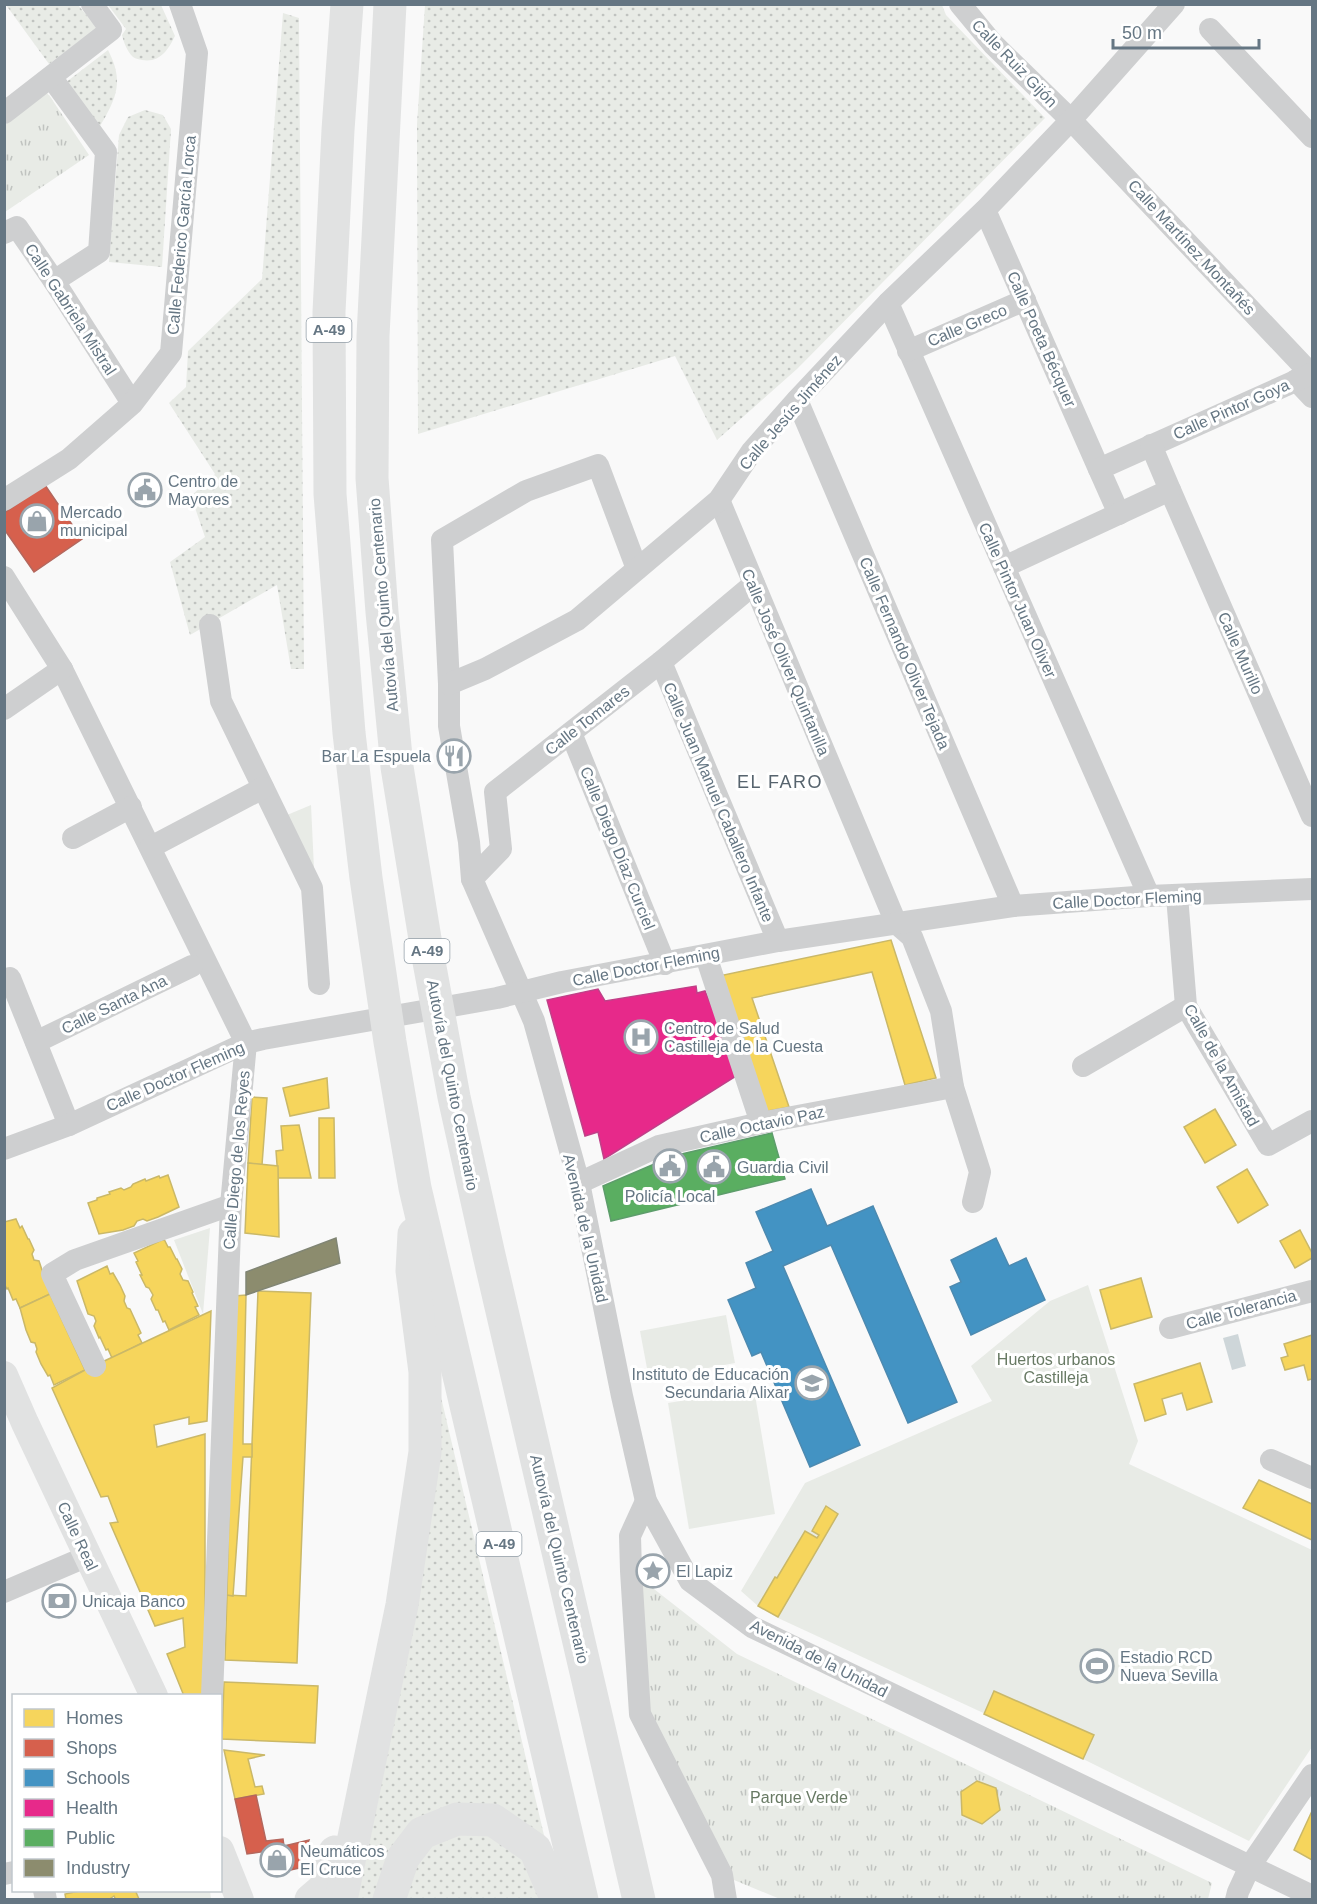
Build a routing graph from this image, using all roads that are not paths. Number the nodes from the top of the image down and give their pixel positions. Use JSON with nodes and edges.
{"nodes":[{"id":1,"x":92,"y":4,"type":"edge"},
{"id":2,"x":180,"y":4,"type":"edge"},
{"id":3,"x":347,"y":4,"type":"edge"},
{"id":4,"x":390,"y":4,"type":"edge"},
{"id":5,"x":960,"y":4,"type":"edge"},
{"id":6,"x":1174,"y":4,"type":"edge"},
{"id":7,"x":1210,"y":29,"type":"dead end"},
{"id":8,"x":51,"y":77,"type":"junction"},
{"id":9,"x":4,"y":113,"type":"edge"},
{"id":10,"x":1071,"y":120,"type":"junction"},
{"id":11,"x":1312,"y":137,"type":"edge"},
{"id":12,"x":985,"y":210,"type":"junction"},
{"id":13,"x":4,"y":233,"type":"edge"},
{"id":14,"x":54,"y":281,"type":"junction"},
{"id":15,"x":1024,"y":300,"type":"junction"},
{"id":16,"x":888,"y":303,"type":"junction"},
{"id":17,"x":908,"y":351,"type":"junction"},
{"id":18,"x":1307,"y":376,"type":"edge"},
{"id":19,"x":1312,"y":397,"type":"edge"},
{"id":20,"x":797,"y":400,"type":"junction"},
{"id":21,"x":132,"y":403,"type":"junction"},
{"id":22,"x":1151,"y":445,"type":"junction"},
{"id":23,"x":1099,"y":469,"type":"junction"},
{"id":24,"x":1170,"y":490,"type":"junction"},
{"id":25,"x":4,"y":500,"type":"edge"},
{"id":26,"x":718,"y":500,"type":"junction"},
{"id":27,"x":1119,"y":514,"type":"junction"},
{"id":28,"x":1004,"y":567,"type":"junction"},
{"id":29,"x":637,"y":569,"type":"junction"},
{"id":30,"x":4,"y":577,"type":"edge"},
{"id":31,"x":754,"y":584,"type":"junction"},
{"id":32,"x":210,"y":626,"type":"dead end"},
{"id":33,"x":661,"y":662,"type":"junction"},
{"id":34,"x":62,"y":669,"type":"junction"},
{"id":35,"x":449,"y":684,"type":"junction"},
{"id":36,"x":4,"y":709,"type":"edge"},
{"id":37,"x":571,"y":733,"type":"junction"},
{"id":38,"x":263,"y":788,"type":"junction"},
{"id":39,"x":131,"y":807,"type":"junction"},
{"id":40,"x":1312,"y":816,"type":"edge"},
{"id":41,"x":73,"y":838,"type":"dead end"},
{"id":42,"x":150,"y":847,"type":"junction"},
{"id":43,"x":472,"y":879,"type":"junction"},
{"id":44,"x":1312,"y":889,"type":"edge"},
{"id":45,"x":1149,"y":896,"type":"junction"},
{"id":46,"x":1177,"y":896,"type":"junction"},
{"id":47,"x":1013,"y":906,"type":"junction"},
{"id":48,"x":896,"y":923,"type":"junction"},
{"id":49,"x":778,"y":941,"type":"junction"},
{"id":50,"x":706,"y":956,"type":"junction"},
{"id":51,"x":665,"y":964,"type":"junction"},
{"id":52,"x":192,"y":966,"type":"dead end"},
{"id":53,"x":10,"y":978,"type":"dead end"},
{"id":54,"x":319,"y":984,"type":"dead end"},
{"id":55,"x":522,"y":992,"type":"junction"},
{"id":56,"x":1186,"y":1006,"type":"junction"},
{"id":57,"x":255,"y":1041,"type":"junction"},
{"id":58,"x":36,"y":1042,"type":"junction"},
{"id":59,"x":1083,"y":1066,"type":"dead end"},
{"id":60,"x":953,"y":1087,"type":"junction"},
{"id":61,"x":1312,"y":1121,"type":"edge"},
{"id":62,"x":761,"y":1123,"type":"junction"},
{"id":63,"x":69,"y":1125,"type":"junction"},
{"id":64,"x":4,"y":1149,"type":"edge"},
{"id":65,"x":579,"y":1183,"type":"junction"},
{"id":66,"x":416,"y":1188,"type":"junction"},
{"id":67,"x":973,"y":1202,"type":"dead end"},
{"id":68,"x":231,"y":1205,"type":"junction"},
{"id":69,"x":1312,"y":1290,"type":"edge"},
{"id":70,"x":1170,"y":1328,"type":"dead end"},
{"id":71,"x":94,"y":1366,"type":"dead end"},
{"id":72,"x":4,"y":1375,"type":"edge"},
{"id":73,"x":1271,"y":1460,"type":"dead end"},
{"id":74,"x":1312,"y":1478,"type":"edge"},
{"id":75,"x":646,"y":1501,"type":"junction"},
{"id":76,"x":88,"y":1556,"type":"junction"},
{"id":77,"x":4,"y":1592,"type":"edge"},
{"id":78,"x":154,"y":1694,"type":"edge"},
{"id":79,"x":212,"y":1694,"type":"edge"},
{"id":80,"x":1312,"y":1775,"type":"edge"},
{"id":81,"x":367,"y":1779,"type":"junction"},
{"id":82,"x":223,"y":1855,"type":"edge"},
{"id":83,"x":1250,"y":1866,"type":"junction"},
{"id":84,"x":1312,"y":1896,"type":"edge"},
{"id":85,"x":231,"y":1899,"type":"edge"},
{"id":86,"x":240,"y":1899,"type":"edge"},
{"id":87,"x":258,"y":1899,"type":"edge"},
{"id":88,"x":311,"y":1899,"type":"edge"},
{"id":89,"x":341,"y":1899,"type":"edge"},
{"id":90,"x":389,"y":1899,"type":"edge"},
{"id":91,"x":557,"y":1899,"type":"edge"},
{"id":92,"x":582,"y":1899,"type":"edge"},
{"id":93,"x":639,"y":1899,"type":"edge"},
{"id":94,"x":726,"y":1899,"type":"edge"},
{"id":95,"x":1236,"y":1899,"type":"edge"}],
"edges":[{"from":1,"to":8,"type":"street"},
{"from":2,"to":21,"type":"street","name":"Calle Federico García Lorca"},
{"from":3,"to":66,"type":"highway","number":"A-49"},
{"from":4,"to":93,"type":"highway","name":"Autovía del Quinto Centenario","number":"A-49"},
{"from":5,"to":10,"type":"street","name":"Calle Ruiz Gijón"},
{"from":6,"to":10,"type":"street","name":"Calle Jesús Jiménez"},
{"from":7,"to":11,"type":"street"},
{"from":8,"to":9,"type":"street"},
{"from":8,"to":14,"type":"street"},
{"from":10,"to":12,"type":"street","name":"Calle Jesús Jiménez"},
{"from":10,"to":18,"type":"street","name":"Calle Martínez Montañés"},
{"from":12,"to":15,"type":"street","name":"Calle Poeta Bécquer"},
{"from":12,"to":16,"type":"street","name":"Calle Jesús Jiménez"},
{"from":13,"to":14,"type":"street","name":"Calle Gabriela Mistral"},
{"from":14,"to":21,"type":"street","name":"Calle Gabriela Mistral"},
{"from":15,"to":17,"type":"street","name":"Calle Greco"},
{"from":15,"to":23,"type":"street","name":"Calle Poeta Bécquer"},
{"from":16,"to":17,"type":"street","name":"Calle Pintor Juan Oliver"},
{"from":16,"to":20,"type":"street","name":"Calle Jesús Jiménez"},
{"from":17,"to":28,"type":"street","name":"Calle Pintor Juan Oliver"},
{"from":18,"to":19,"type":"street","name":"Calle Martínez Montañés"},
{"from":18,"to":22,"type":"street","name":"Calle Pintor Goya"},
{"from":20,"to":26,"type":"street","name":"Calle Jesús Jiménez"},
{"from":20,"to":47,"type":"street","name":"Calle Fernando Oliver Tejada"},
{"from":21,"to":25,"type":"street","name":"Calle Federico García Lorca"},
{"from":22,"to":23,"type":"street","name":"Calle Pintor Goya"},
{"from":22,"to":24,"type":"street","name":"Calle Murillo"},
{"from":23,"to":27,"type":"street","name":"Calle Poeta Bécquer"},
{"from":24,"to":27,"type":"street"},
{"from":24,"to":40,"type":"street","name":"Calle Murillo"},
{"from":26,"to":29,"type":"street","name":"Calle Jesús Jiménez"},
{"from":26,"to":31,"type":"street","name":"Calle José Oliver Quintanilla"},
{"from":27,"to":28,"type":"street"},
{"from":28,"to":45,"type":"street","name":"Calle Pintor Juan Oliver"},
{"from":29,"to":35,"type":"street","name":"Calle Jesús Jiménez"},
{"from":29,"to":35,"type":"street","name":"Avenida de la Unidad"},
{"from":30,"to":34,"type":"street"},
{"from":31,"to":33,"type":"street","name":"Calle Tomares"},
{"from":31,"to":48,"type":"street","name":"Calle José Oliver Quintanilla"},
{"from":32,"to":38,"type":"street"},
{"from":33,"to":37,"type":"street","name":"Calle Tomares"},
{"from":33,"to":49,"type":"street","name":"Calle Juan Manuel Caballero Infante"},
{"from":34,"to":36,"type":"street"},
{"from":34,"to":39,"type":"street"},
{"from":35,"to":43,"type":"street","name":"Avenida de la Unidad"},
{"from":37,"to":43,"type":"street","name":"Calle Tomares"},
{"from":37,"to":51,"type":"street","name":"Calle Diego Díaz Curciel"},
{"from":38,"to":42,"type":"street"},
{"from":38,"to":54,"type":"street"},
{"from":39,"to":41,"type":"street"},
{"from":39,"to":42,"type":"street"},
{"from":42,"to":57,"type":"street"},
{"from":43,"to":55,"type":"street","name":"Avenida de la Unidad"},
{"from":44,"to":46,"type":"street","name":"Calle Doctor Fleming"},
{"from":45,"to":46,"type":"street","name":"Calle Doctor Fleming"},
{"from":45,"to":47,"type":"street","name":"Calle Doctor Fleming"},
{"from":46,"to":56,"type":"street","name":"Calle de la Amistad"},
{"from":47,"to":48,"type":"street","name":"Calle Doctor Fleming"},
{"from":48,"to":49,"type":"street","name":"Calle Doctor Fleming"},
{"from":48,"to":60,"type":"street","name":"Calle José Oliver Quintanilla"},
{"from":49,"to":50,"type":"street","name":"Calle Doctor Fleming"},
{"from":50,"to":51,"type":"street","name":"Calle Doctor Fleming"},
{"from":50,"to":62,"type":"street"},
{"from":51,"to":55,"type":"street","name":"Calle Doctor Fleming"},
{"from":52,"to":58,"type":"street","name":"Calle Santa Ana"},
{"from":53,"to":58,"type":"street"},
{"from":55,"to":57,"type":"street","name":"Calle Doctor Fleming"},
{"from":55,"to":65,"type":"street","name":"Avenida de la Unidad"},
{"from":56,"to":59,"type":"street"},
{"from":56,"to":61,"type":"street","name":"Calle de la Amistad"},
{"from":57,"to":63,"type":"street","name":"Calle Doctor Fleming"},
{"from":57,"to":68,"type":"street","name":"Calle Diego de los Reyes"},
{"from":58,"to":63,"type":"street"},
{"from":60,"to":62,"type":"street","name":"Calle Octavio Paz"},
{"from":60,"to":67,"type":"street","name":"Calle José Oliver Quintanilla"},
{"from":62,"to":65,"type":"street","name":"Calle Octavio Paz"},
{"from":63,"to":64,"type":"street","name":"Calle Doctor Fleming"},
{"from":65,"to":75,"type":"street","name":"Avenida de la Unidad"},
{"from":66,"to":81,"type":"highway"},
{"from":66,"to":92,"type":"highway","number":"A-49"},
{"from":68,"to":71,"type":"street"},
{"from":68,"to":79,"type":"street","name":"Calle Diego de los Reyes"},
{"from":69,"to":70,"type":"street","name":"Calle Tolerancia"},
{"from":72,"to":76,"type":"main road","name":"Calle Real"},
{"from":73,"to":74,"type":"street"},
{"from":75,"to":83,"type":"street","name":"Avenida de la Unidad"},
{"from":75,"to":94,"type":"street"},
{"from":76,"to":77,"type":"street"},
{"from":76,"to":78,"type":"main road","name":"Calle Real"},
{"from":80,"to":83,"type":"street"},
{"from":81,"to":88,"type":"highway"},
{"from":81,"to":89,"type":"highway"},
{"from":82,"to":85,"type":"street"},
{"from":82,"to":86,"type":"main road"},
{"from":82,"to":87,"type":"main road"},
{"from":83,"to":84,"type":"street","name":"Avenida de la Unidad"},
{"from":83,"to":95,"type":"street"},
{"from":90,"to":91,"type":"highway"}]}
